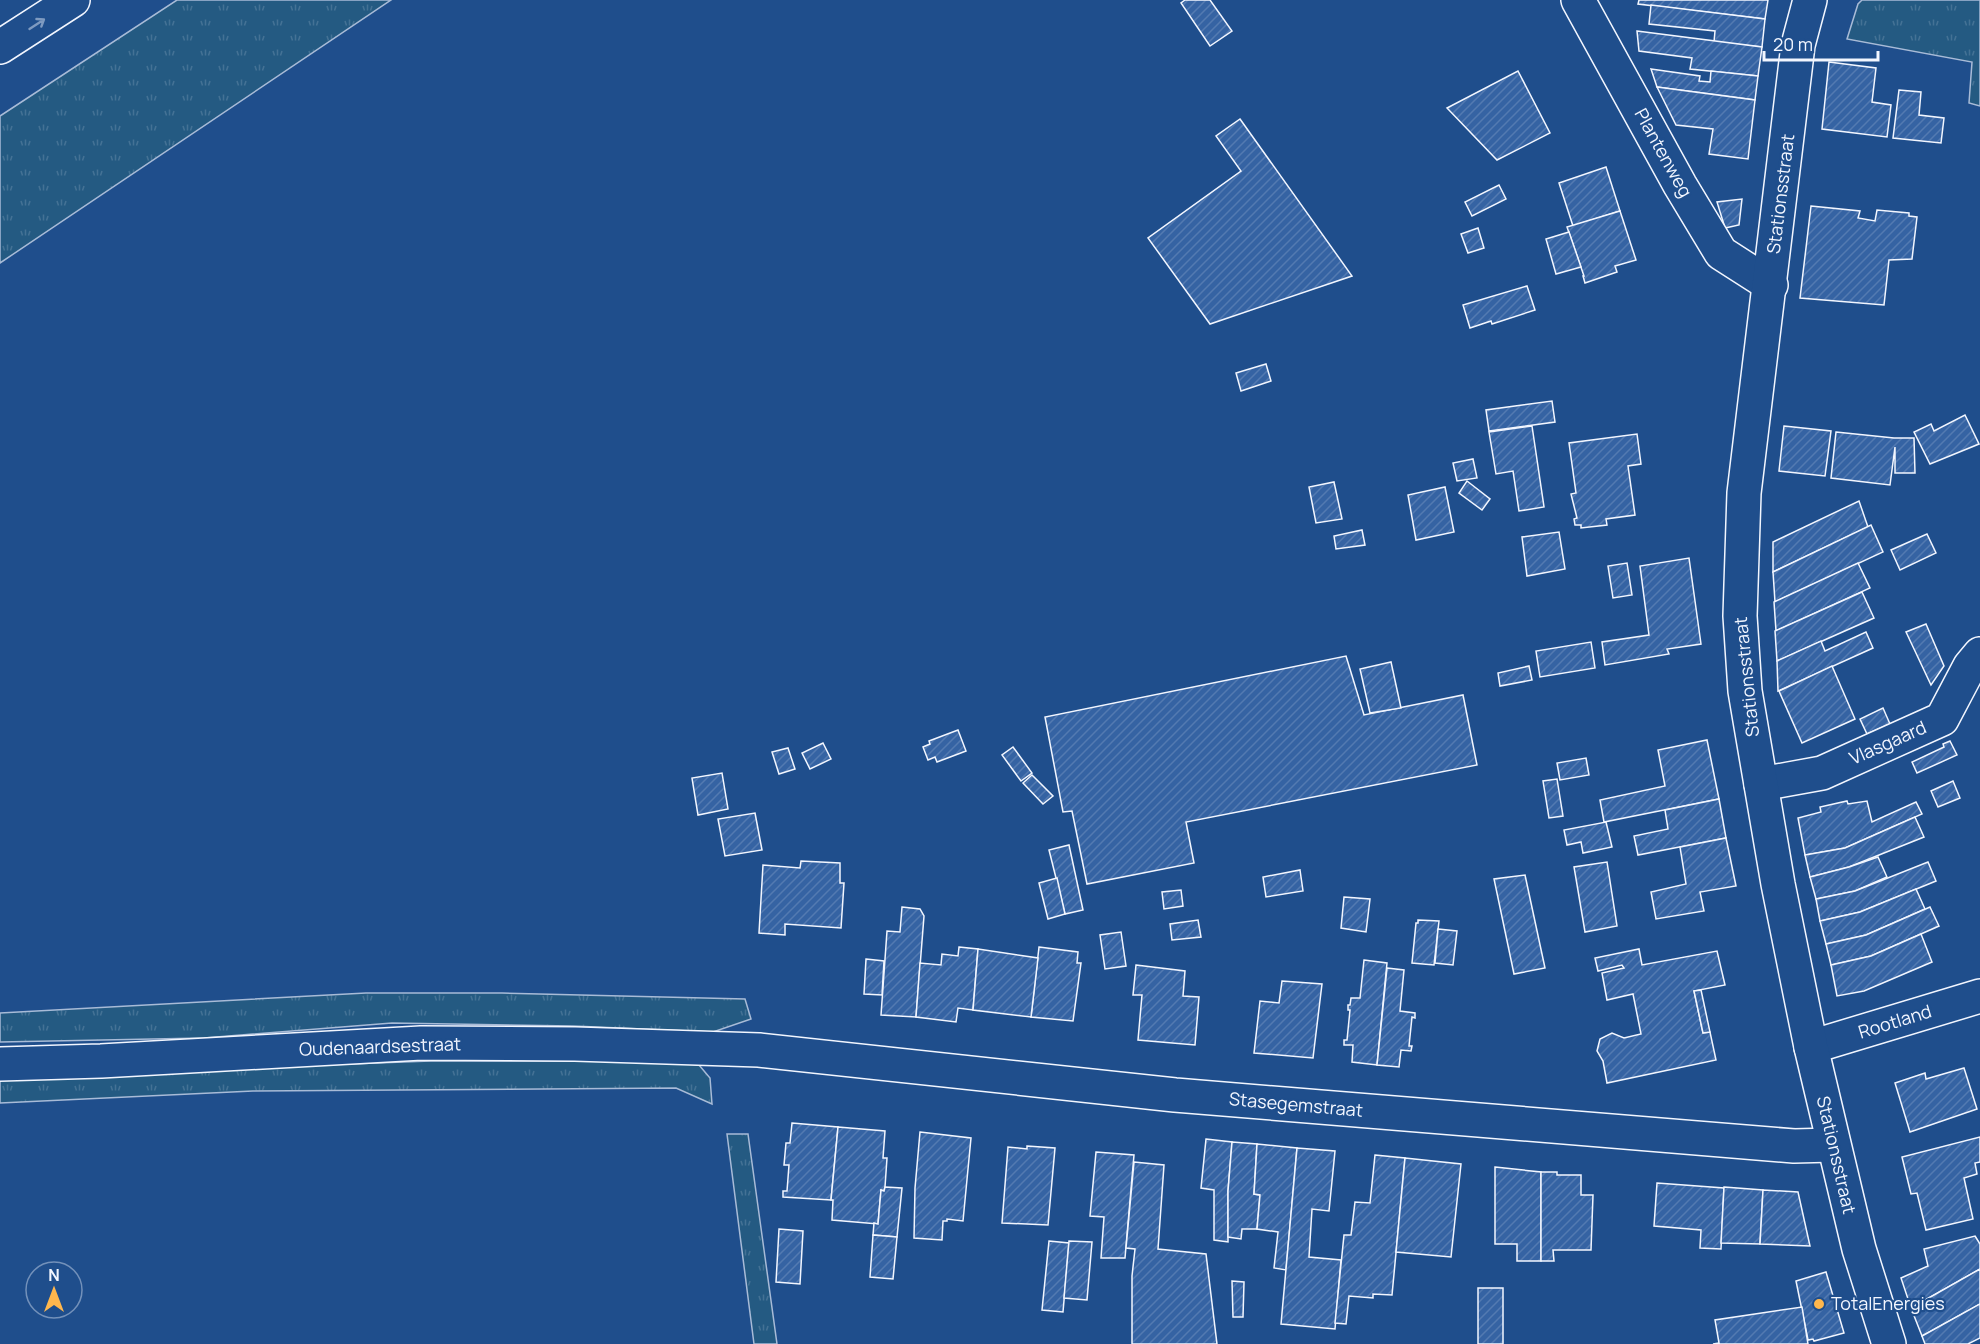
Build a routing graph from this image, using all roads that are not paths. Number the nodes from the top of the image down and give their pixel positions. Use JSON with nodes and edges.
{"nodes":[{"id":1,"x":73,"y":0,"type":"edge"},
{"id":2,"x":1578,"y":0,"type":"edge"},
{"id":3,"x":1810,"y":0,"type":"edge"},
{"id":4,"x":0,"y":47,"type":"edge"},
{"id":5,"x":1771,"y":285,"type":"junction"},
{"id":6,"x":1980,"y":654,"type":"edge"},
{"id":7,"x":1761,"y":784,"type":"junction"},
{"id":8,"x":1980,"y":996,"type":"edge"},
{"id":9,"x":1811,"y":1047,"type":"junction"},
{"id":10,"x":759,"y":1050,"type":"joint"},
{"id":11,"x":0,"y":1064,"type":"edge"},
{"id":12,"x":1833,"y":1145,"type":"junction"},
{"id":13,"x":1889,"y":1344,"type":"edge"}],
"edges":[{"from":4,"to":1,"type":"main road","one_way":true},
{"from":2,"to":5,"type":"main road","name":"Plantenweg"},
{"from":3,"to":5,"type":"main road","name":"Stationsstraat"},
{"from":5,"to":7,"type":"main road","name":"Stationsstraat"},
{"from":6,"to":7,"type":"main road","name":"Vlasgaard"},
{"from":7,"to":9,"type":"main road","name":"Stationsstraat"},
{"from":8,"to":9,"type":"main road","name":"Rootland"},
{"from":9,"to":12,"type":"main road","name":"Stationsstraat"},
{"from":10,"to":11,"type":"main road","name":"Oudenaardsestraat"},
{"from":10,"to":12,"type":"main road","name":"Stasegemstraat"},
{"from":12,"to":13,"type":"main road","name":"Stationsstraat"}]}
